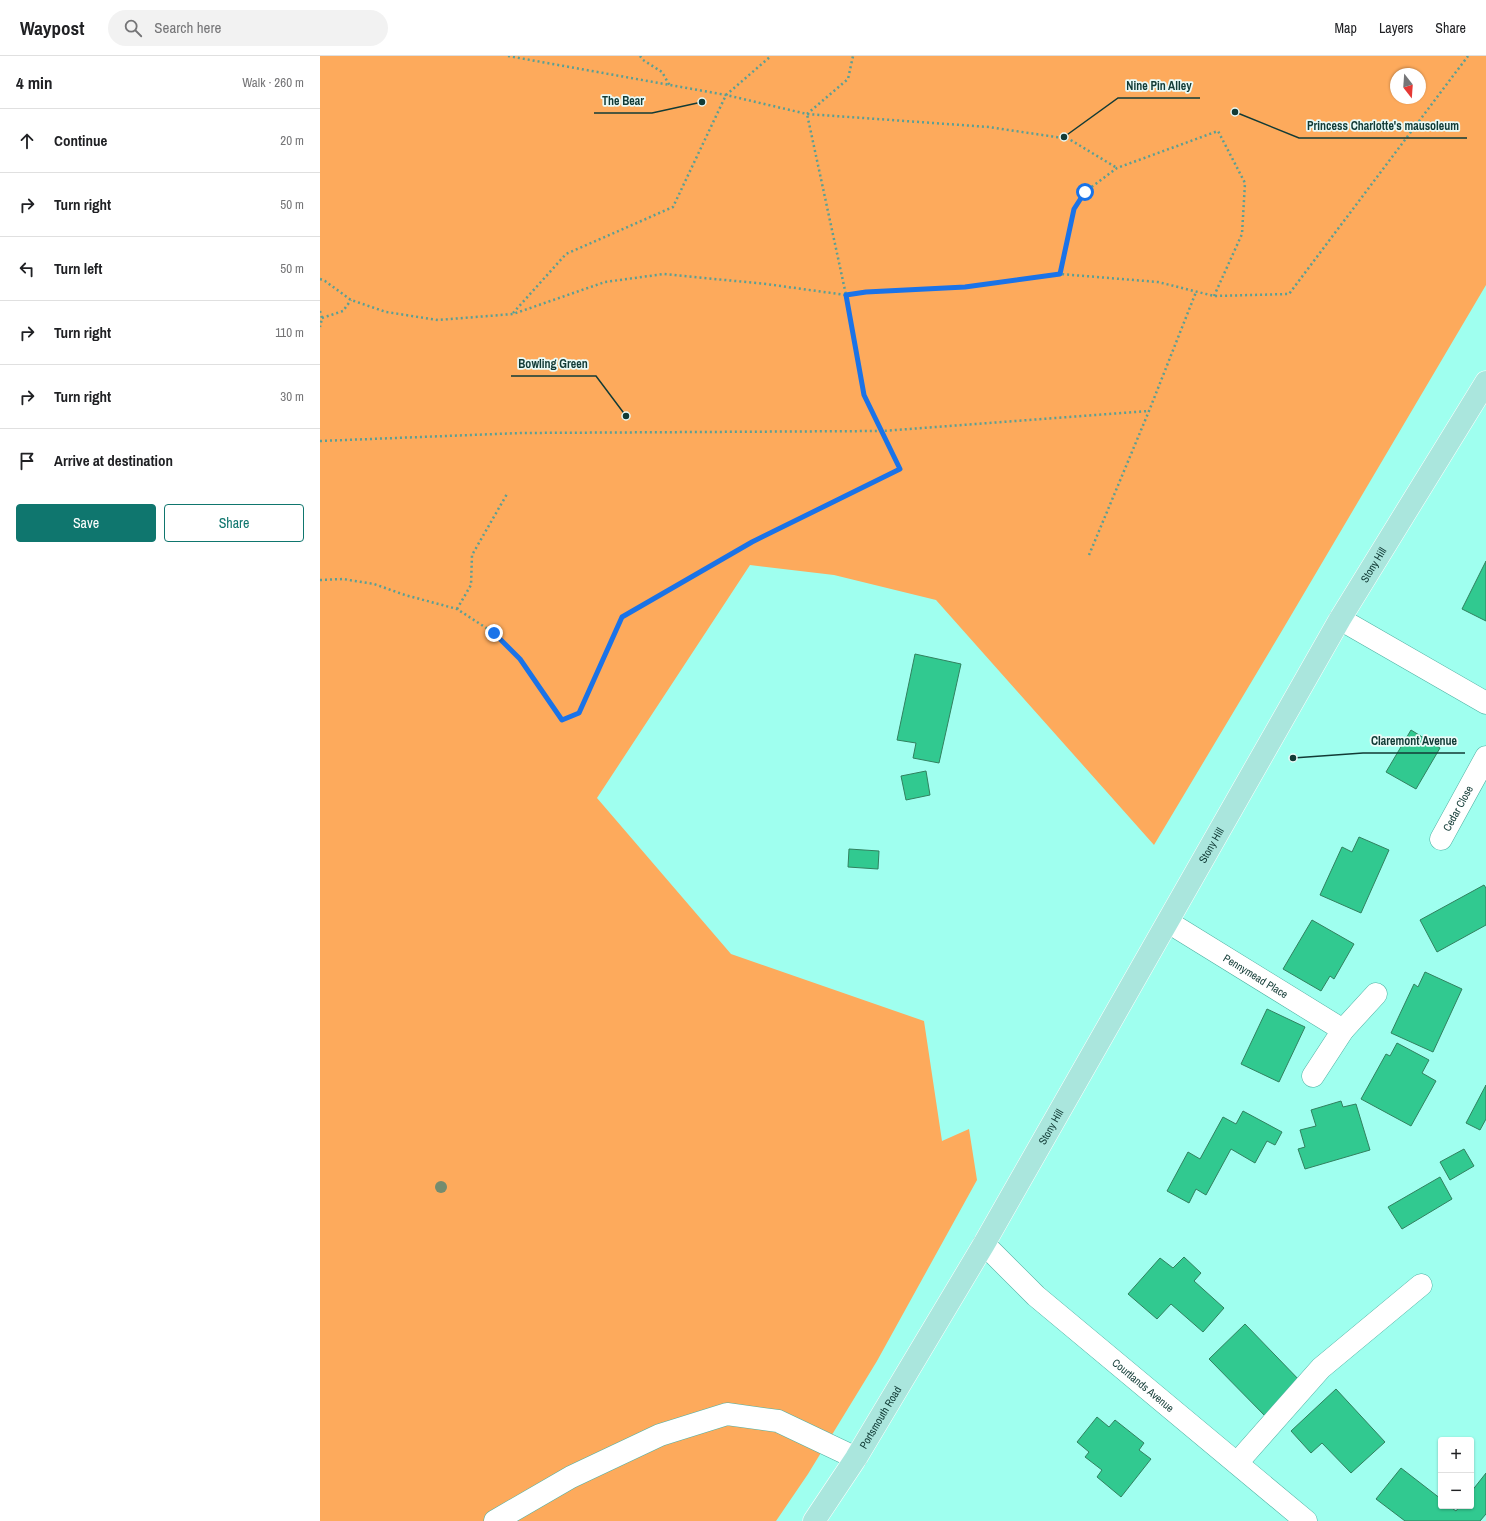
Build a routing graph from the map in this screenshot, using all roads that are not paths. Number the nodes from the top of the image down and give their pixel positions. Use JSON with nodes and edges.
{"nodes":[{"id":1,"x":1486,"y":382,"type":"edge"},
{"id":2,"x":1340,"y":619,"type":"junction"},
{"id":3,"x":1486,"y":703,"type":"edge"},
{"id":4,"x":1486,"y":757,"type":"edge"},
{"id":5,"x":1441,"y":839,"type":"dead end"},
{"id":6,"x":1168,"y":922,"type":"junction"},
{"id":7,"x":1376,"y":994,"type":"dead end"},
{"id":8,"x":1343,"y":1030,"type":"junction"},
{"id":9,"x":1313,"y":1076,"type":"dead end"},
{"id":10,"x":984,"y":1244,"type":"junction"},
{"id":11,"x":1421,"y":1285,"type":"dead end"},
{"id":12,"x":944,"y":1312,"type":"joint"},
{"id":13,"x":856,"y":1458,"type":"junction"},
{"id":14,"x":1237,"y":1463,"type":"junction"},
{"id":15,"x":495,"y":1521,"type":"edge"},
{"id":16,"x":814,"y":1521,"type":"edge"},
{"id":17,"x":1306,"y":1521,"type":"edge"}],
"edges":[{"from":1,"to":2,"type":"main road","name":"Stony Hill"},
{"from":2,"to":3,"type":"street"},
{"from":2,"to":6,"type":"main road","name":"Stony Hill"},
{"from":4,"to":5,"type":"street","name":"Cedar Close"},
{"from":6,"to":8,"type":"street","name":"Pennymead Place"},
{"from":6,"to":10,"type":"main road","name":"Stony Hill"},
{"from":7,"to":8,"type":"street"},
{"from":8,"to":9,"type":"street"},
{"from":10,"to":12,"type":"main road","name":"Stony Hill"},
{"from":10,"to":14,"type":"street","name":"Courtlands Avenue"},
{"from":11,"to":14,"type":"street"},
{"from":12,"to":13,"type":"main road","name":"Portsmouth Road"},
{"from":13,"to":15,"type":"street"},
{"from":13,"to":16,"type":"main road","name":"Portsmouth Road"},
{"from":14,"to":17,"type":"street","name":"Courtlands Avenue"}]}
